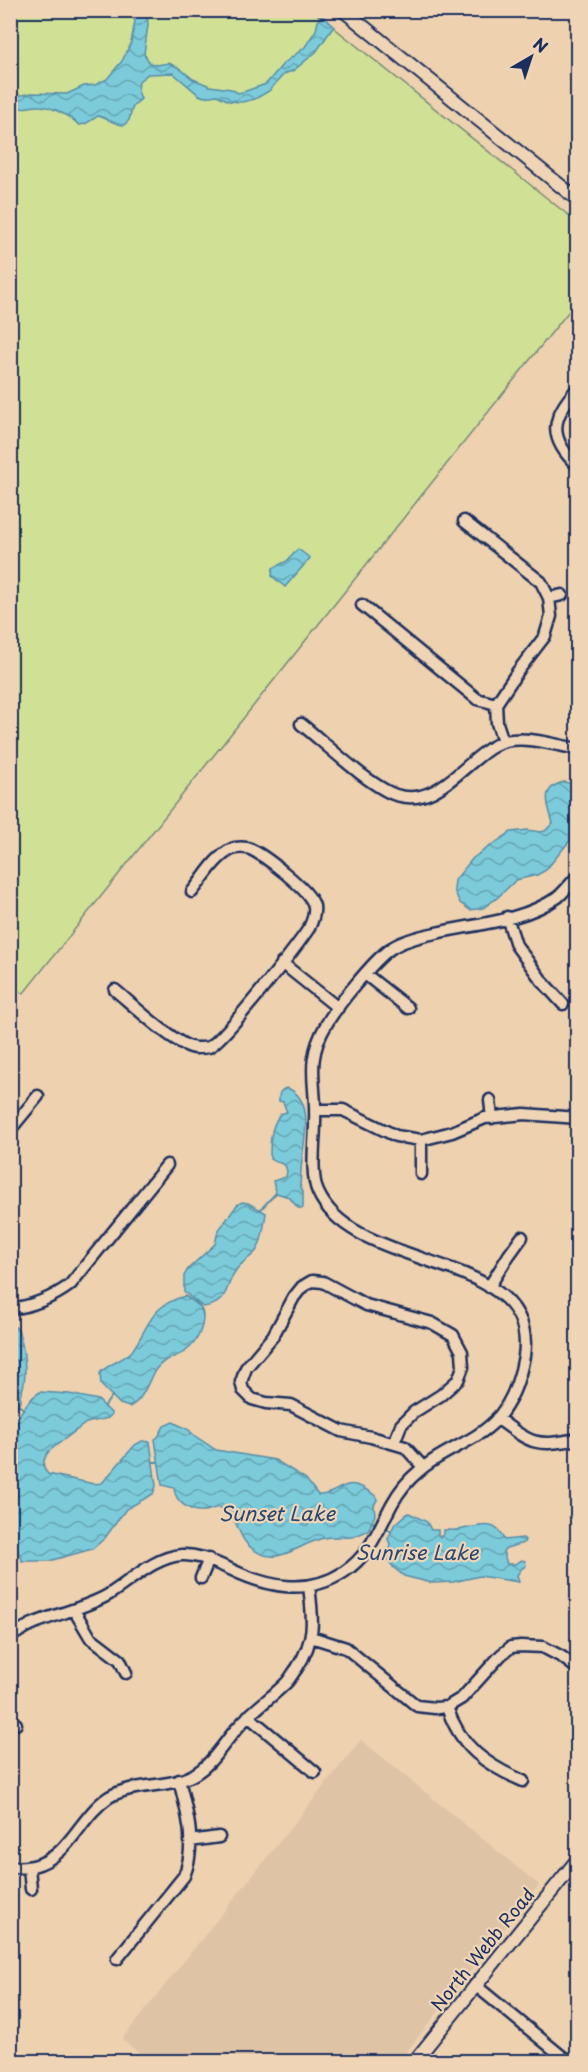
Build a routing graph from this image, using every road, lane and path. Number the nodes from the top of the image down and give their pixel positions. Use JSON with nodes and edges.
{"nodes":[{"id":1,"x":343,"y":10,"type":"edge"},
{"id":2,"x":578,"y":200,"type":"edge"},
{"id":3,"x":578,"y":388,"type":"edge"},
{"id":4,"x":578,"y":466,"type":"edge"},
{"id":5,"x":464,"y":521,"type":"dead end"},
{"id":6,"x":562,"y":595,"type":"dead end"},
{"id":7,"x":549,"y":598,"type":"junction"},
{"id":8,"x":362,"y":605,"type":"dead end"},
{"id":9,"x":496,"y":704,"type":"junction"},
{"id":10,"x":301,"y":724,"type":"dead end"},
{"id":11,"x":502,"y":741,"type":"junction"},
{"id":12,"x":578,"y":749,"type":"edge"},
{"id":13,"x":578,"y":876,"type":"edge"},
{"id":14,"x":192,"y":892,"type":"dead end"},
{"id":15,"x":507,"y":917,"type":"junction"},
{"id":16,"x":282,"y":963,"type":"junction"},
{"id":17,"x":365,"y":974,"type":"junction"},
{"id":18,"x":114,"y":990,"type":"dead end"},
{"id":19,"x":563,"y":1004,"type":"dead end"},
{"id":20,"x":338,"y":1008,"type":"junction"},
{"id":21,"x":408,"y":1008,"type":"dead end"},
{"id":22,"x":38,"y":1096,"type":"dead end"},
{"id":23,"x":490,"y":1100,"type":"dead end"},
{"id":24,"x":316,"y":1110,"type":"junction"},
{"id":25,"x":492,"y":1118,"type":"junction"},
{"id":26,"x":578,"y":1118,"type":"edge"},
{"id":27,"x":10,"y":1130,"type":"edge"},
{"id":28,"x":421,"y":1140,"type":"junction"},
{"id":29,"x":167,"y":1165,"type":"dead end"},
{"id":30,"x":421,"y":1174,"type":"dead end"},
{"id":31,"x":522,"y":1237,"type":"dead end"},
{"id":32,"x":489,"y":1287,"type":"junction"},
{"id":33,"x":10,"y":1309,"type":"edge"},
{"id":34,"x":497,"y":1418,"type":"junction"},
{"id":35,"x":578,"y":1439,"type":"edge"},
{"id":36,"x":394,"y":1443,"type":"junction"},
{"id":37,"x":423,"y":1467,"type":"junction"},
{"id":38,"x":208,"y":1559,"type":"junction"},
{"id":39,"x":201,"y":1578,"type":"dead end"},
{"id":40,"x":309,"y":1586,"type":"junction"},
{"id":41,"x":75,"y":1610,"type":"junction"},
{"id":42,"x":10,"y":1637,"type":"edge"},
{"id":43,"x":311,"y":1637,"type":"junction"},
{"id":44,"x":578,"y":1669,"type":"edge"},
{"id":45,"x":126,"y":1673,"type":"dead end"},
{"id":46,"x":447,"y":1707,"type":"junction"},
{"id":47,"x":248,"y":1716,"type":"junction"},
{"id":48,"x":315,"y":1772,"type":"dead end"},
{"id":49,"x":178,"y":1780,"type":"junction"},
{"id":50,"x":523,"y":1781,"type":"dead end"},
{"id":51,"x":219,"y":1838,"type":"dead end"},
{"id":52,"x":190,"y":1841,"type":"junction"},
{"id":53,"x":578,"y":1858,"type":"edge"},
{"id":54,"x":10,"y":1866,"type":"edge"},
{"id":55,"x":29,"y":1867,"type":"junction"},
{"id":56,"x":31,"y":1889,"type":"dead end"},
{"id":57,"x":117,"y":1959,"type":"dead end"},
{"id":58,"x":475,"y":1985,"type":"junction"},
{"id":59,"x":414,"y":2061,"type":"edge"},
{"id":60,"x":569,"y":2061,"type":"edge"}],
"edges":[{"from":1,"to":2,"type":"main road"},
{"from":3,"to":4,"type":"street"},
{"from":5,"to":7,"type":"street"},
{"from":6,"to":7,"type":"street"},
{"from":7,"to":9,"type":"street"},
{"from":8,"to":9,"type":"street"},
{"from":9,"to":11,"type":"street"},
{"from":10,"to":11,"type":"street"},
{"from":11,"to":12,"type":"street"},
{"from":13,"to":15,"type":"street"},
{"from":14,"to":16,"type":"street"},
{"from":15,"to":17,"type":"street"},
{"from":15,"to":19,"type":"street"},
{"from":16,"to":18,"type":"street"},
{"from":16,"to":20,"type":"street"},
{"from":17,"to":20,"type":"street"},
{"from":17,"to":21,"type":"street"},
{"from":20,"to":24,"type":"street"},
{"from":22,"to":27,"type":"street"},
{"from":23,"to":25,"type":"street"},
{"from":24,"to":28,"type":"street"},
{"from":24,"to":32,"type":"street"},
{"from":25,"to":26,"type":"street"},
{"from":25,"to":28,"type":"street"},
{"from":28,"to":30,"type":"street"},
{"from":29,"to":33,"type":"street"},
{"from":31,"to":32,"type":"street"},
{"from":32,"to":34,"type":"street"},
{"from":34,"to":35,"type":"street"},
{"from":34,"to":37,"type":"street"},
{"from":36,"to":36,"type":"street"},
{"from":36,"to":37,"type":"street"},
{"from":37,"to":40,"type":"street"},
{"from":38,"to":39,"type":"street"},
{"from":38,"to":40,"type":"street"},
{"from":38,"to":41,"type":"street"},
{"from":40,"to":43,"type":"street"},
{"from":41,"to":42,"type":"street"},
{"from":41,"to":45,"type":"street"},
{"from":43,"to":46,"type":"street"},
{"from":43,"to":47,"type":"street"},
{"from":44,"to":46,"type":"street"},
{"from":46,"to":50,"type":"street"},
{"from":47,"to":48,"type":"street"},
{"from":47,"to":49,"type":"street"},
{"from":49,"to":52,"type":"street"},
{"from":49,"to":55,"type":"street"},
{"from":51,"to":52,"type":"street"},
{"from":52,"to":57,"type":"street"},
{"from":53,"to":58,"type":"main road","name":"North Webb Road"},
{"from":54,"to":55,"type":"street"},
{"from":55,"to":56,"type":"street"},
{"from":58,"to":59,"type":"main road","name":"North Webb Road"},
{"from":58,"to":60,"type":"street"}]}
